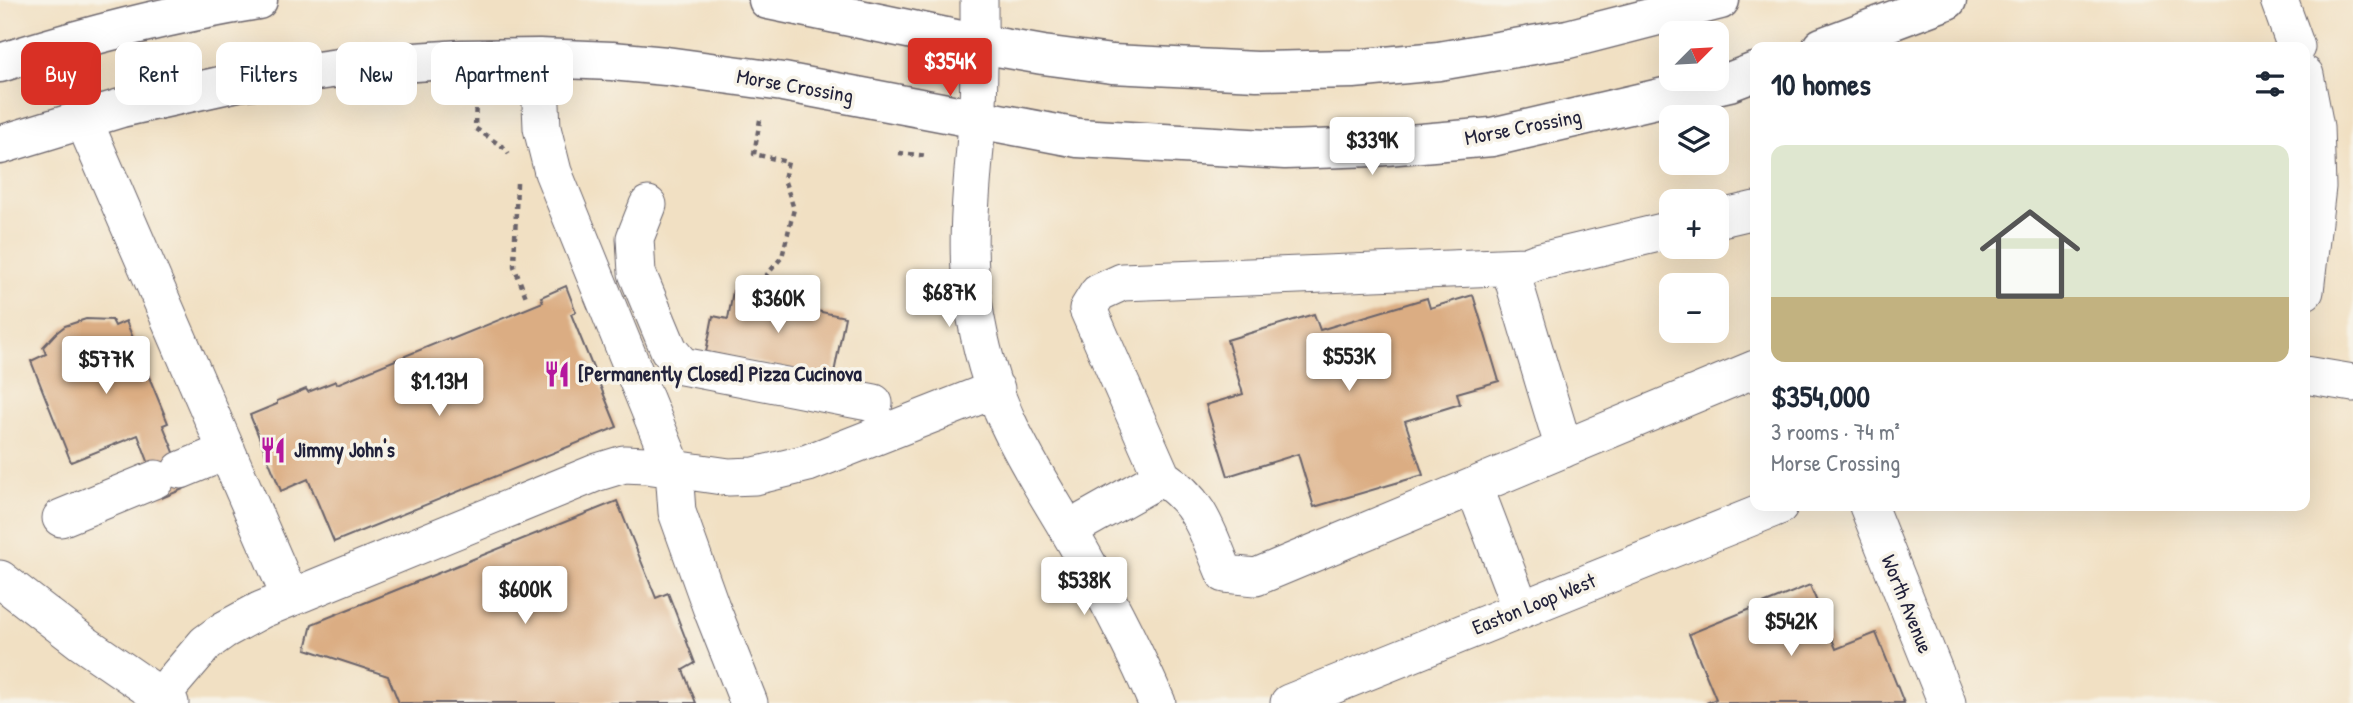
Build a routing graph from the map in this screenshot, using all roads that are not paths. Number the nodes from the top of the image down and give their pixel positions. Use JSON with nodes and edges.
{"nodes":[{"id":1,"x":258,"y":0,"type":"edge"},
{"id":2,"x":768,"y":0,"type":"edge"},
{"id":3,"x":979,"y":0,"type":"edge"},
{"id":4,"x":1720,"y":0,"type":"edge"},
{"id":5,"x":1947,"y":0,"type":"edge"},
{"id":6,"x":2279,"y":0,"type":"edge"},
{"id":7,"x":1835,"y":42,"type":"edge"},
{"id":8,"x":2294,"y":42,"type":"edge"},
{"id":9,"x":573,"y":59,"type":"edge"},
{"id":10,"x":431,"y":61,"type":"edge"},
{"id":11,"x":979,"y":62,"type":"junction"},
{"id":12,"x":0,"y":63,"type":"edge"},
{"id":13,"x":1750,"y":74,"type":"edge"},
{"id":14,"x":2310,"y":101,"type":"edge"},
{"id":15,"x":541,"y":105,"type":"edge"},
{"id":16,"x":83,"y":119,"type":"junction"},
{"id":17,"x":977,"y":120,"type":"junction"},
{"id":18,"x":0,"y":145,"type":"edge"},
{"id":19,"x":648,"y":205,"type":"dead end"},
{"id":20,"x":1750,"y":211,"type":"edge"},
{"id":21,"x":1729,"y":216,"type":"edge"},
{"id":22,"x":1659,"y":233,"type":"edge"},
{"id":23,"x":2310,"y":248,"type":"edge"},
{"id":24,"x":1524,"y":266,"type":"junction"},
{"id":25,"x":1750,"y":371,"type":"edge"},
{"id":26,"x":2310,"y":377,"type":"edge"},
{"id":27,"x":2353,"y":383,"type":"edge"},
{"id":28,"x":996,"y":389,"type":"junction"},
{"id":29,"x":874,"y":403,"type":"dead end"},
{"id":30,"x":1564,"y":449,"type":"junction"},
{"id":31,"x":227,"y":451,"type":"junction"},
{"id":32,"x":674,"y":470,"type":"junction"},
{"id":33,"x":1162,"y":477,"type":"junction"},
{"id":34,"x":1475,"y":486,"type":"junction"},
{"id":35,"x":1767,"y":511,"type":"edge"},
{"id":36,"x":1870,"y":511,"type":"edge"},
{"id":37,"x":61,"y":518,"type":"dead end"},
{"id":38,"x":1068,"y":530,"type":"junction"},
{"id":39,"x":0,"y":579,"type":"edge"},
{"id":40,"x":290,"y":597,"type":"junction"},
{"id":41,"x":1521,"y":610,"type":"junction"},
{"id":42,"x":165,"y":700,"type":"edge"},
{"id":43,"x":749,"y":703,"type":"edge"},
{"id":44,"x":1157,"y":703,"type":"edge"},
{"id":45,"x":1289,"y":703,"type":"edge"},
{"id":46,"x":1947,"y":703,"type":"edge"}],
"edges":[{"from":1,"to":12,"type":"main road"},
{"from":2,"to":11,"type":"main road"},
{"from":3,"to":11,"type":"street"},
{"from":4,"to":11,"type":"main road"},
{"from":5,"to":7,"type":"main road"},
{"from":6,"to":8,"type":"street"},
{"from":9,"to":17,"type":"main road","name":"Morse Crossing"},
{"from":10,"to":16,"type":"main road","name":"Morse Crossing"},
{"from":11,"to":17,"type":"street"},
{"from":13,"to":17,"type":"main road","name":"Morse Crossing"},
{"from":14,"to":23,"type":"street"},
{"from":15,"to":32,"type":"street"},
{"from":16,"to":18,"type":"main road","name":"Morse Crossing"},
{"from":16,"to":31,"type":"street"},
{"from":17,"to":28,"type":"street"},
{"from":19,"to":29,"type":"street"},
{"from":20,"to":21,"type":"street"},
{"from":22,"to":24,"type":"street"},
{"from":24,"to":30,"type":"street"},
{"from":24,"to":33,"type":"street"},
{"from":25,"to":30,"type":"street"},
{"from":26,"to":27,"type":"street"},
{"from":28,"to":32,"type":"street"},
{"from":28,"to":38,"type":"street"},
{"from":30,"to":34,"type":"street"},
{"from":31,"to":37,"type":"street"},
{"from":31,"to":40,"type":"street"},
{"from":32,"to":40,"type":"street"},
{"from":32,"to":43,"type":"street"},
{"from":33,"to":34,"type":"street"},
{"from":33,"to":38,"type":"street"},
{"from":34,"to":41,"type":"street"},
{"from":35,"to":41,"type":"street","name":"Easton Loop West"},
{"from":36,"to":46,"type":"street","name":"Worth Avenue"},
{"from":38,"to":44,"type":"street"},
{"from":39,"to":42,"type":"street"},
{"from":40,"to":42,"type":"street"},
{"from":41,"to":45,"type":"street","name":"Easton Loop West"}]}
